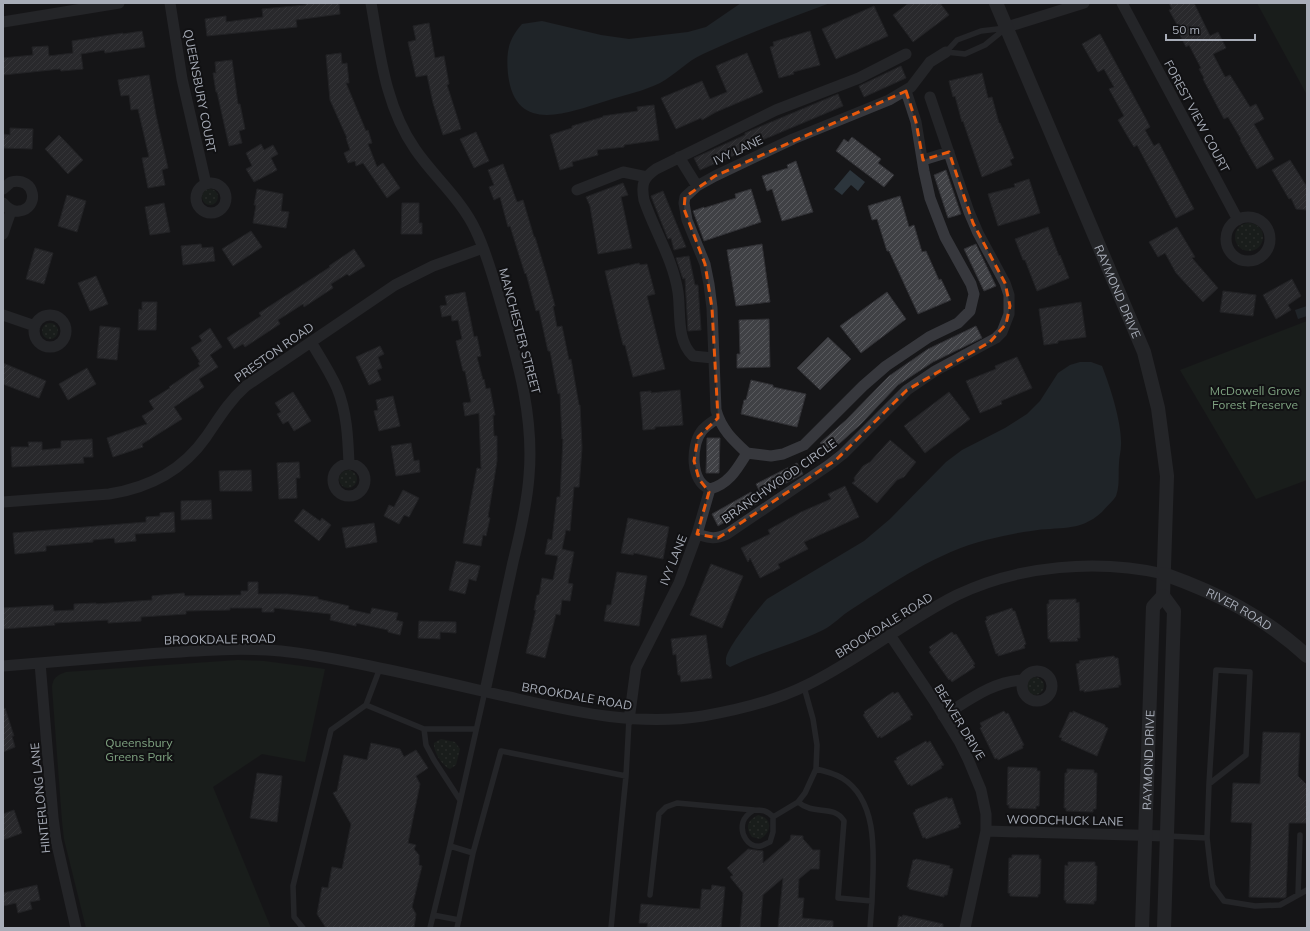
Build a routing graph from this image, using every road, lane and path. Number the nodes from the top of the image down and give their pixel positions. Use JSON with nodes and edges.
{"nodes":[{"id":1,"x":119,"y":3,"type":"edge"},
{"id":2,"x":170,"y":3,"type":"edge"},
{"id":3,"x":371,"y":3,"type":"edge"},
{"id":4,"x":996,"y":3,"type":"edge"},
{"id":5,"x":1084,"y":3,"type":"edge"},
{"id":6,"x":1122,"y":3,"type":"edge"},
{"id":7,"x":3,"y":22,"type":"edge"},
{"id":8,"x":1006,"y":28,"type":"junction"},
{"id":9,"x":946,"y":52,"type":"junction"},
{"id":10,"x":906,"y":54,"type":"dead end"},
{"id":11,"x":906,"y":91,"type":"junction"},
{"id":12,"x":930,"y":97,"type":"dead end"},
{"id":13,"x":949,"y":152,"type":"junction"},
{"id":14,"x":679,"y":157,"type":"junction"},
{"id":15,"x":923,"y":160,"type":"junction"},
{"id":16,"x":647,"y":177,"type":"junction"},
{"id":17,"x":206,"y":184,"type":"dead end"},
{"id":18,"x":696,"y":186,"type":"junction"},
{"id":19,"x":3,"y":189,"type":"edge"},
{"id":20,"x":577,"y":190,"type":"dead end"},
{"id":21,"x":7,"y":207,"type":"edge"},
{"id":22,"x":1238,"y":220,"type":"dead end"},
{"id":23,"x":3,"y":234,"type":"edge"},
{"id":24,"x":483,"y":248,"type":"junction"},
{"id":25,"x":3,"y":315,"type":"edge"},
{"id":26,"x":35,"y":326,"type":"dead end"},
{"id":27,"x":311,"y":342,"type":"junction"},
{"id":28,"x":713,"y":358,"type":"junction"},
{"id":29,"x":718,"y":418,"type":"junction"},
{"id":30,"x":747,"y":453,"type":"junction"},
{"id":31,"x":349,"y":464,"type":"dead end"},
{"id":32,"x":710,"y":489,"type":"junction"},
{"id":33,"x":3,"y":502,"type":"edge"},
{"id":34,"x":697,"y":534,"type":"junction"},
{"id":35,"x":1164,"y":574,"type":"junction"},
{"id":36,"x":1163,"y":596,"type":"junction"},
{"id":37,"x":890,"y":635,"type":"junction"},
{"id":38,"x":1307,"y":656,"type":"edge"},
{"id":39,"x":40,"y":663,"type":"junction"},
{"id":40,"x":3,"y":666,"type":"edge"},
{"id":41,"x":380,"y":668,"type":"junction"},
{"id":42,"x":1023,"y":680,"type":"dead end"},
{"id":43,"x":804,"y":687,"type":"junction"},
{"id":44,"x":485,"y":691,"type":"junction"},
{"id":45,"x":366,"y":705,"type":"junction"},
{"id":46,"x":943,"y":716,"type":"junction"},
{"id":47,"x":629,"y":720,"type":"junction"},
{"id":48,"x":476,"y":729,"type":"junction"},
{"id":49,"x":424,"y":730,"type":"junction"},
{"id":50,"x":816,"y":769,"type":"junction"},
{"id":51,"x":626,"y":776,"type":"junction"},
{"id":52,"x":1209,"y":784,"type":"junction"},
{"id":53,"x":460,"y":800,"type":"junction"},
{"id":54,"x":798,"y":802,"type":"junction"},
{"id":55,"x":754,"y":810,"type":"junction"},
{"id":56,"x":773,"y":816,"type":"junction"},
{"id":57,"x":986,"y":831,"type":"junction"},
{"id":58,"x":1146,"y":835,"type":"junction"},
{"id":59,"x":1300,"y":835,"type":"dead end"},
{"id":60,"x":1167,"y":836,"type":"junction"},
{"id":61,"x":1207,"y":838,"type":"junction"},
{"id":62,"x":450,"y":846,"type":"junction"},
{"id":63,"x":473,"y":852,"type":"junction"},
{"id":64,"x":1307,"y":890,"type":"edge"},
{"id":65,"x":650,"y":895,"type":"dead end"},
{"id":66,"x":1298,"y":895,"type":"junction"},
{"id":67,"x":872,"y":901,"type":"junction"},
{"id":68,"x":433,"y":915,"type":"junction"},
{"id":69,"x":459,"y":920,"type":"junction"},
{"id":70,"x":76,"y":928,"type":"edge"},
{"id":71,"x":303,"y":928,"type":"edge"},
{"id":72,"x":430,"y":928,"type":"edge"},
{"id":73,"x":457,"y":928,"type":"edge"},
{"id":74,"x":611,"y":928,"type":"edge"},
{"id":75,"x":870,"y":928,"type":"edge"},
{"id":76,"x":965,"y":928,"type":"edge"},
{"id":77,"x":1142,"y":928,"type":"edge"},
{"id":78,"x":1164,"y":928,"type":"edge"}],
"edges":[{"from":1,"to":7,"type":"street"},
{"from":2,"to":17,"type":"street","name":"QUEENSBURY COURT"},
{"from":3,"to":24,"type":"street","name":"MANCHESTER STREET"},
{"from":4,"to":8,"type":"street","name":"RAYMOND DRIVE"},
{"from":5,"to":8,"type":"street"},
{"from":6,"to":22,"type":"street","name":"FOREST VIEW COURT"},
{"from":8,"to":9,"type":"lane","name":"IVY LANE"},
{"from":8,"to":9,"type":"lane"},
{"from":8,"to":35,"type":"street","name":"RAYMOND DRIVE"},
{"from":9,"to":11,"type":"street","name":"IVY LANE"},
{"from":10,"to":14,"type":"street","name":"IVY LANE"},
{"from":11,"to":15,"type":"street","name":"BRANCHWOOD CIRCLE"},
{"from":11,"to":18,"type":"street","name":"IVY LANE"},
{"from":12,"to":13,"type":"street","name":"BRANCHWOOD CIRCLE"},
{"from":13,"to":15,"type":"street"},
{"from":13,"to":34,"type":"street","name":"BRANCHWOOD CIRCLE"},
{"from":14,"to":16,"type":"street","name":"IVY LANE"},
{"from":14,"to":18,"type":"street"},
{"from":15,"to":30,"type":"street","name":"BRANCHWOOD CIRCLE"},
{"from":16,"to":20,"type":"street"},
{"from":16,"to":28,"type":"street"},
{"from":18,"to":28,"type":"street","name":"IVY LANE"},
{"from":19,"to":21,"type":"street"},
{"from":21,"to":23,"type":"street"},
{"from":24,"to":27,"type":"street","name":"PRESTON ROAD"},
{"from":24,"to":44,"type":"street","name":"MANCHESTER STREET"},
{"from":25,"to":26,"type":"street"},
{"from":27,"to":31,"type":"street"},
{"from":27,"to":33,"type":"street","name":"PRESTON ROAD"},
{"from":28,"to":29,"type":"street","name":"IVY LANE"},
{"from":29,"to":30,"type":"street","name":"IVY LANE"},
{"from":29,"to":32,"type":"street"},
{"from":30,"to":32,"type":"street"},
{"from":32,"to":34,"type":"street","name":"IVY LANE"},
{"from":34,"to":47,"type":"street","name":"IVY LANE"},
{"from":35,"to":36,"type":"street","name":"RAYMOND DRIVE"},
{"from":35,"to":37,"type":"street","name":"BROOKDALE ROAD"},
{"from":35,"to":38,"type":"street","name":"RIVER ROAD"},
{"from":36,"to":58,"type":"street","name":"RAYMOND DRIVE"},
{"from":36,"to":60,"type":"street","name":"RAYMOND DRIVE"},
{"from":37,"to":43,"type":"street","name":"BROOKDALE ROAD"},
{"from":37,"to":46,"type":"street","name":"BEAVER DRIVE"},
{"from":39,"to":40,"type":"street","name":"BROOKDALE ROAD"},
{"from":39,"to":41,"type":"street","name":"BROOKDALE ROAD"},
{"from":39,"to":70,"type":"street","name":"HINTERLONG LANE"},
{"from":41,"to":44,"type":"street","name":"BROOKDALE ROAD"},
{"from":41,"to":45,"type":"lane"},
{"from":42,"to":46,"type":"street"},
{"from":43,"to":47,"type":"street","name":"BROOKDALE ROAD"},
{"from":43,"to":50,"type":"lane"},
{"from":44,"to":47,"type":"street","name":"BROOKDALE ROAD"},
{"from":44,"to":48,"type":"lane"},
{"from":45,"to":49,"type":"lane"},
{"from":45,"to":71,"type":"lane"},
{"from":46,"to":57,"type":"street","name":"BEAVER DRIVE"},
{"from":47,"to":51,"type":"lane"},
{"from":48,"to":49,"type":"lane"},
{"from":48,"to":53,"type":"lane"},
{"from":49,"to":53,"type":"lane"},
{"from":50,"to":54,"type":"lane"},
{"from":50,"to":67,"type":"lane"},
{"from":51,"to":63,"type":"lane"},
{"from":51,"to":74,"type":"lane"},
{"from":52,"to":52,"type":"lane"},
{"from":52,"to":61,"type":"lane"},
{"from":53,"to":62,"type":"lane"},
{"from":54,"to":56,"type":"lane"},
{"from":54,"to":67,"type":"lane"},
{"from":55,"to":56,"type":"lane"},
{"from":55,"to":56,"type":"lane"},
{"from":55,"to":65,"type":"lane"},
{"from":57,"to":58,"type":"street","name":"WOODCHUCK LANE"},
{"from":57,"to":76,"type":"street","name":"BEAVER DRIVE"},
{"from":58,"to":60,"type":"street","name":"WOODCHUCK LANE"},
{"from":58,"to":77,"type":"street","name":"RAYMOND DRIVE"},
{"from":59,"to":66,"type":"lane"},
{"from":60,"to":61,"type":"lane"},
{"from":60,"to":78,"type":"street","name":"RAYMOND DRIVE"},
{"from":61,"to":66,"type":"lane"},
{"from":62,"to":63,"type":"lane"},
{"from":62,"to":68,"type":"lane"},
{"from":63,"to":69,"type":"lane"},
{"from":64,"to":66,"type":"lane"},
{"from":67,"to":75,"type":"lane"},
{"from":68,"to":69,"type":"lane"},
{"from":68,"to":72,"type":"lane"},
{"from":69,"to":73,"type":"lane"}]}
